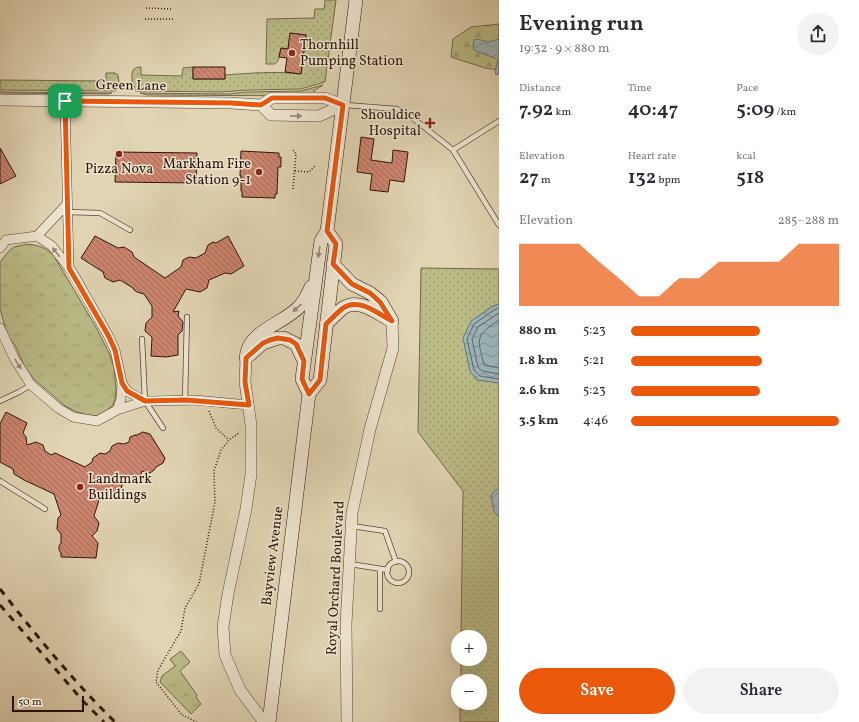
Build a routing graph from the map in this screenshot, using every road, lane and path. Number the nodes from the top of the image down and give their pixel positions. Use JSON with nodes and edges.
{"nodes":[{"id":1,"x":356,"y":0,"type":"edge"},
{"id":2,"x":146,"y":8,"type":"dead end"},
{"id":3,"x":173,"y":8,"type":"dead end"},
{"id":4,"x":146,"y":19,"type":"dead end"},
{"id":5,"x":173,"y":19,"type":"dead end"},
{"id":6,"x":0,"y":100,"type":"edge"},
{"id":7,"x":65,"y":101,"type":"junction"},
{"id":8,"x":261,"y":105,"type":"junction"},
{"id":9,"x":343,"y":105,"type":"junction"},
{"id":10,"x":499,"y":121,"type":"edge"},
{"id":11,"x":293,"y":150,"type":"dead end"},
{"id":12,"x":453,"y":150,"type":"junction"},
{"id":13,"x":315,"y":166,"type":"dead end"},
{"id":14,"x":295,"y":171,"type":"junction"},
{"id":15,"x":293,"y":189,"type":"dead end"},
{"id":16,"x":67,"y":208,"type":"junction"},
{"id":17,"x":499,"y":225,"type":"edge"},
{"id":18,"x":130,"y":230,"type":"dead end"},
{"id":19,"x":327,"y":231,"type":"junction"},
{"id":20,"x":37,"y":236,"type":"junction"},
{"id":21,"x":0,"y":248,"type":"edge"},
{"id":22,"x":333,"y":264,"type":"junction"},
{"id":23,"x":69,"y":268,"type":"junction"},
{"id":24,"x":316,"y":274,"type":"junction"},
{"id":25,"x":188,"y":317,"type":"dead end"},
{"id":26,"x":392,"y":321,"type":"junction"},
{"id":27,"x":326,"y":324,"type":"junction"},
{"id":28,"x":0,"y":329,"type":"edge"},
{"id":29,"x":142,"y":340,"type":"dead end"},
{"id":30,"x":246,"y":358,"type":"junction"},
{"id":31,"x":304,"y":361,"type":"junction"},
{"id":32,"x":122,"y":383,"type":"junction"},
{"id":33,"x":31,"y":384,"type":"junction"},
{"id":34,"x":309,"y":394,"type":"junction"},
{"id":35,"x":185,"y":400,"type":"junction"},
{"id":36,"x":0,"y":401,"type":"edge"},
{"id":37,"x":145,"y":401,"type":"junction"},
{"id":38,"x":249,"y":405,"type":"junction"},
{"id":39,"x":117,"y":410,"type":"junction"},
{"id":40,"x":208,"y":410,"type":"dead end"},
{"id":41,"x":163,"y":428,"type":"dead end"},
{"id":42,"x":239,"y":433,"type":"dead end"},
{"id":43,"x":229,"y":440,"type":"junction"},
{"id":44,"x":0,"y":481,"type":"edge"},
{"id":45,"x":45,"y":510,"type":"dead end"},
{"id":46,"x":351,"y":526,"type":"junction"},
{"id":47,"x":396,"y":562,"type":"junction"},
{"id":48,"x":350,"y":564,"type":"junction"},
{"id":49,"x":380,"y":569,"type":"junction"},
{"id":50,"x":388,"y":570,"type":"junction"},
{"id":51,"x":380,"y":610,"type":"dead end"},
{"id":52,"x":346,"y":717,"type":"edge"},
{"id":53,"x":197,"y":722,"type":"edge"},
{"id":54,"x":264,"y":722,"type":"edge"},
{"id":55,"x":269,"y":722,"type":"edge"},
{"id":56,"x":338,"y":722,"type":"edge"},
{"id":57,"x":355,"y":722,"type":"edge"}],
"edges":[{"from":1,"to":9,"type":"main road","name":"Bayview Avenue"},
{"from":2,"to":3,"type":"path"},
{"from":4,"to":5,"type":"path"},
{"from":6,"to":7,"type":"street","name":"Green Lane"},
{"from":7,"to":8,"type":"street","name":"Green Lane"},
{"from":7,"to":16,"type":"street"},
{"from":8,"to":9,"type":"street","name":"Green Lane"},
{"from":8,"to":9,"type":"street","name":"Green Lane","one_way":true},
{"from":9,"to":12,"type":"lane"},
{"from":9,"to":19,"type":"main road","name":"Bayview Avenue"},
{"from":10,"to":12,"type":"lane"},
{"from":11,"to":14,"type":"path"},
{"from":12,"to":17,"type":"lane"},
{"from":13,"to":14,"type":"path"},
{"from":14,"to":15,"type":"path"},
{"from":16,"to":18,"type":"lane"},
{"from":16,"to":20,"type":"street"},
{"from":16,"to":23,"type":"street"},
{"from":19,"to":22,"type":"main road","name":"Bayview Avenue"},
{"from":19,"to":24,"type":"main road","name":"Bayview Avenue","one_way":true},
{"from":20,"to":21,"type":"street"},
{"from":23,"to":20,"type":"street","one_way":true},
{"from":22,"to":26,"type":"main road"},
{"from":22,"to":27,"type":"main road","name":"Bayview Avenue"},
{"from":23,"to":32,"type":"street"},
{"from":24,"to":30,"type":"main road","one_way":true},
{"from":24,"to":31,"type":"main road","name":"Bayview Avenue"},
{"from":25,"to":35,"type":"lane"},
{"from":26,"to":27,"type":"main road"},
{"from":26,"to":46,"type":"street","name":"Royal Orchard Boulevard"},
{"from":27,"to":34,"type":"main road","name":"Bayview Avenue"},
{"from":28,"to":33,"type":"street","one_way":true},
{"from":29,"to":37,"type":"lane"},
{"from":30,"to":31,"type":"main road"},
{"from":30,"to":38,"type":"street"},
{"from":31,"to":34,"type":"main road","name":"Bayview Avenue"},
{"from":32,"to":37,"type":"street"},
{"from":32,"to":39,"type":"street"},
{"from":33,"to":36,"type":"lane"},
{"from":33,"to":39,"type":"street"},
{"from":34,"to":55,"type":"main road","name":"Bayview Avenue"},
{"from":35,"to":37,"type":"street"},
{"from":35,"to":38,"type":"street"},
{"from":37,"to":39,"type":"street"},
{"from":37,"to":41,"type":"lane"},
{"from":38,"to":54,"type":"street"},
{"from":40,"to":43,"type":"path"},
{"from":42,"to":43,"type":"path"},
{"from":43,"to":53,"type":"path"},
{"from":44,"to":45,"type":"lane"},
{"from":46,"to":47,"type":"lane"},
{"from":46,"to":48,"type":"street","name":"Royal Orchard Boulevard"},
{"from":47,"to":50,"type":"lane"},
{"from":47,"to":50,"type":"lane"},
{"from":48,"to":49,"type":"lane"},
{"from":48,"to":52,"type":"street","name":"Royal Orchard Boulevard"},
{"from":49,"to":50,"type":"lane"},
{"from":49,"to":51,"type":"lane"},
{"from":52,"to":56,"type":"street"},
{"from":52,"to":57,"type":"street"}]}
